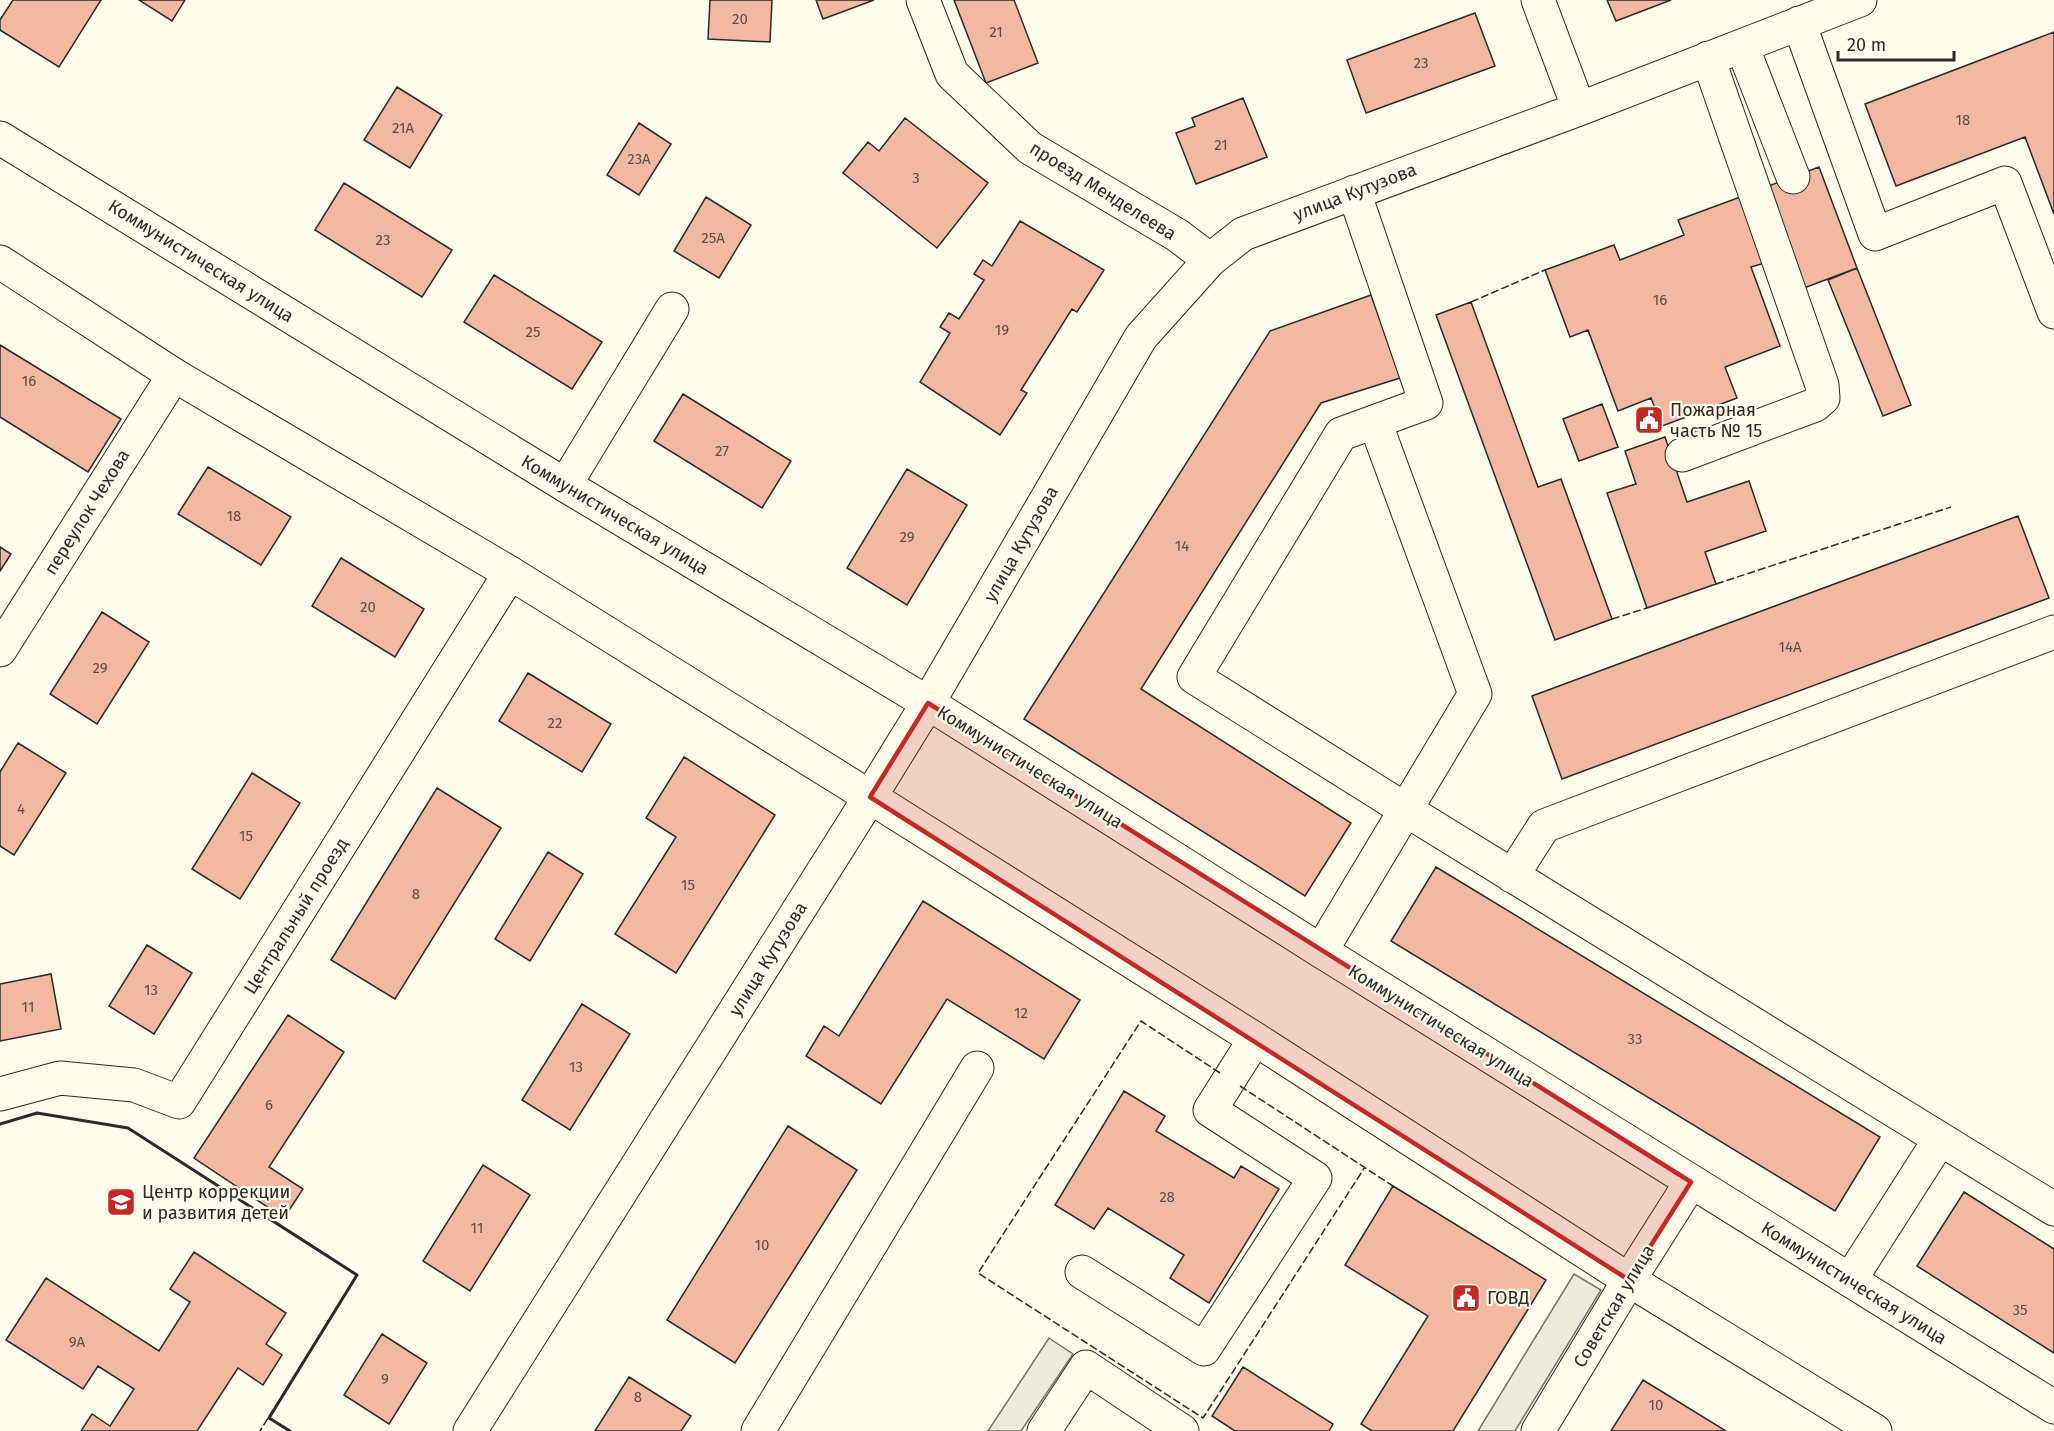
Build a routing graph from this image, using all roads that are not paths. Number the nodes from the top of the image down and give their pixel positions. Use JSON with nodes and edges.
{"nodes":[{"id":1,"x":923,"y":0,"type":"edge"},
{"id":2,"x":1538,"y":0,"type":"edge"},
{"id":3,"x":1854,"y":1,"type":"edge"},
{"id":4,"x":1798,"y":23,"type":"junction"},
{"id":5,"x":1742,"y":46,"type":"junction"},
{"id":6,"x":1708,"y":58,"type":"junction"},
{"id":7,"x":1580,"y":109,"type":"junction"},
{"id":8,"x":0,"y":138,"type":"edge"},
{"id":9,"x":1793,"y":177,"type":"dead end"},
{"id":10,"x":1354,"y":192,"type":"junction"},
{"id":11,"x":1210,"y":260,"type":"junction"},
{"id":12,"x":0,"y":262,"type":"edge"},
{"id":13,"x":672,"y":309,"type":"dead end"},
{"id":14,"x":2054,"y":312,"type":"edge"},
{"id":15,"x":174,"y":375,"type":"junction"},
{"id":16,"x":1375,"y":422,"type":"junction"},
{"id":17,"x":1682,"y":455,"type":"dead end"},
{"id":18,"x":565,"y":485,"type":"junction"},
{"id":19,"x":510,"y":573,"type":"junction"},
{"id":20,"x":2054,"y":632,"type":"edge"},
{"id":21,"x":0,"y":650,"type":"edge"},
{"id":22,"x":928,"y":703,"type":"junction"},
{"id":23,"x":870,"y":797,"type":"junction"},
{"id":24,"x":1406,"y":810,"type":"junction"},
{"id":25,"x":1512,"y":876,"type":"junction"},
{"id":26,"x":1321,"y":951,"type":"junction"},
{"id":27,"x":1255,"y":1039,"type":"junction"},
{"id":28,"x":977,"y":1068,"type":"dead end"},
{"id":29,"x":0,"y":1094,"type":"edge"},
{"id":30,"x":1940,"y":1139,"type":"junction"},
{"id":31,"x":1691,"y":1182,"type":"junction"},
{"id":32,"x":2054,"y":1209,"type":"edge"},
{"id":33,"x":1082,"y":1272,"type":"dead end"},
{"id":34,"x":1629,"y":1280,"type":"junction"},
{"id":35,"x":1850,"y":1280,"type":"junction"},
{"id":36,"x":2054,"y":1407,"type":"edge"},
{"id":37,"x":470,"y":1431,"type":"edge"},
{"id":38,"x":758,"y":1431,"type":"edge"},
{"id":39,"x":1044,"y":1431,"type":"edge"},
{"id":40,"x":1182,"y":1431,"type":"edge"},
{"id":41,"x":1538,"y":1431,"type":"edge"},
{"id":42,"x":1875,"y":1431,"type":"edge"}],
"edges":[{"from":1,"to":11,"type":"main road","name":"проезд Менделеева"},
{"from":2,"to":7,"type":"main road"},
{"from":3,"to":4,"type":"main road","name":"улица Кутузова"},
{"from":4,"to":5,"type":"main road","name":"улица Кутузова"},
{"from":4,"to":14,"type":"main road"},
{"from":5,"to":6,"type":"main road","name":"улица Кутузова"},
{"from":5,"to":9,"type":"main road"},
{"from":6,"to":7,"type":"main road","name":"улица Кутузова"},
{"from":6,"to":17,"type":"main road"},
{"from":7,"to":10,"type":"main road","name":"улица Кутузова"},
{"from":8,"to":18,"type":"main road","name":"Коммунистическая улица"},
{"from":10,"to":11,"type":"main road","name":"улица Кутузова"},
{"from":10,"to":16,"type":"main road"},
{"from":11,"to":22,"type":"main road","name":"улица Кутузова"},
{"from":12,"to":15,"type":"main road"},
{"from":13,"to":18,"type":"main road"},
{"from":15,"to":19,"type":"main road"},
{"from":15,"to":21,"type":"main road","name":"переулок Чехова"},
{"from":16,"to":24,"type":"main road"},
{"from":16,"to":24,"type":"main road"},
{"from":18,"to":22,"type":"main road","name":"Коммунистическая улица"},
{"from":19,"to":23,"type":"main road"},
{"from":19,"to":29,"type":"main road","name":"Центральный проезд"},
{"from":20,"to":25,"type":"main road"},
{"from":22,"to":23,"type":"main road","name":"улица Кутузова"},
{"from":22,"to":26,"type":"main road","name":"Коммунистическая улица"},
{"from":23,"to":27,"type":"main road"},
{"from":23,"to":37,"type":"main road","name":"улица Кутузова"},
{"from":24,"to":25,"type":"main road"},
{"from":24,"to":26,"type":"main road"},
{"from":25,"to":30,"type":"main road"},
{"from":26,"to":31,"type":"main road","name":"Коммунистическая улица"},
{"from":27,"to":33,"type":"main road"},
{"from":27,"to":34,"type":"main road"},
{"from":28,"to":38,"type":"main road"},
{"from":30,"to":32,"type":"main road"},
{"from":30,"to":35,"type":"main road"},
{"from":31,"to":34,"type":"main road","name":"Советская улица"},
{"from":31,"to":35,"type":"main road","name":"Коммунистическая улица"},
{"from":34,"to":41,"type":"main road","name":"Советская улица"},
{"from":34,"to":42,"type":"main road"},
{"from":35,"to":36,"type":"main road","name":"Коммунистическая улица"},
{"from":39,"to":40,"type":"main road"}]}
